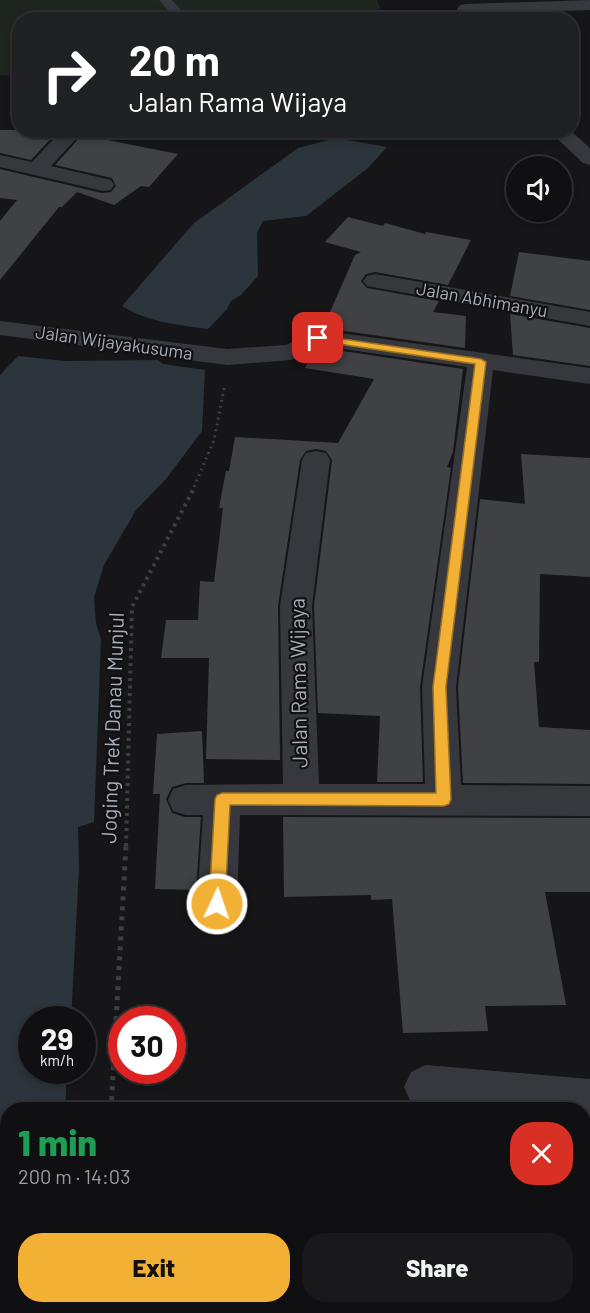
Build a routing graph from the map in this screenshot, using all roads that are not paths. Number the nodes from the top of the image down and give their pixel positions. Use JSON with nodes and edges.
{"nodes":[{"id":1,"x":165,"y":0,"type":"edge"},
{"id":2,"x":590,"y":5,"type":"edge"},
{"id":3,"x":467,"y":10,"type":"edge"},
{"id":4,"x":176,"y":12,"type":"edge"},
{"id":5,"x":506,"y":12,"type":"edge"},
{"id":6,"x":554,"y":12,"type":"edge"},
{"id":7,"x":66,"y":138,"type":"edge"},
{"id":8,"x":567,"y":138,"type":"edge"},
{"id":9,"x":590,"y":159,"type":"edge"},
{"id":10,"x":0,"y":161,"type":"edge"},
{"id":11,"x":37,"y":169,"type":"junction"},
{"id":12,"x":104,"y":185,"type":"dead end"},
{"id":13,"x":375,"y":281,"type":"dead end"},
{"id":14,"x":590,"y":319,"type":"edge"},
{"id":15,"x":0,"y":328,"type":"edge"},
{"id":16,"x":481,"y":362,"type":"junction"},
{"id":17,"x":590,"y":376,"type":"edge"},
{"id":18,"x":316,"y":460,"type":"dead end"},
{"id":19,"x":222,"y":799,"type":"junction"},
{"id":20,"x":301,"y":799,"type":"junction"},
{"id":21,"x":444,"y":799,"type":"junction"},
{"id":22,"x":186,"y":800,"type":"dead end"},
{"id":23,"x":590,"y":801,"type":"edge"},
{"id":24,"x":217,"y":904,"type":"dead end"},
{"id":25,"x":426,"y":1087,"type":"dead end"},
{"id":26,"x":590,"y":1101,"type":"edge"}],
"edges":[{"from":1,"to":4,"type":"lane"},
{"from":2,"to":6,"type":"street"},
{"from":3,"to":5,"type":"street"},
{"from":7,"to":11,"type":"street"},
{"from":8,"to":9,"type":"street"},
{"from":10,"to":11,"type":"street"},
{"from":11,"to":12,"type":"street"},
{"from":13,"to":14,"type":"street","name":"Jalan Abhimanyu"},
{"from":15,"to":16,"type":"street","name":"Jalan Wijayakusuma"},
{"from":16,"to":17,"type":"street","name":"Jalan Wijayakusuma"},
{"from":16,"to":21,"type":"street"},
{"from":18,"to":20,"type":"street","name":"Jalan Rama Wijaya"},
{"from":19,"to":20,"type":"street","name":"Jalan Rama Wijaya"},
{"from":19,"to":22,"type":"street","name":"Jalan Rama Wijaya"},
{"from":19,"to":24,"type":"street"},
{"from":20,"to":21,"type":"street","name":"Jalan Rama Wijaya"},
{"from":21,"to":23,"type":"street","name":"Jalan Rama Wijaya"},
{"from":25,"to":26,"type":"street"}]}
